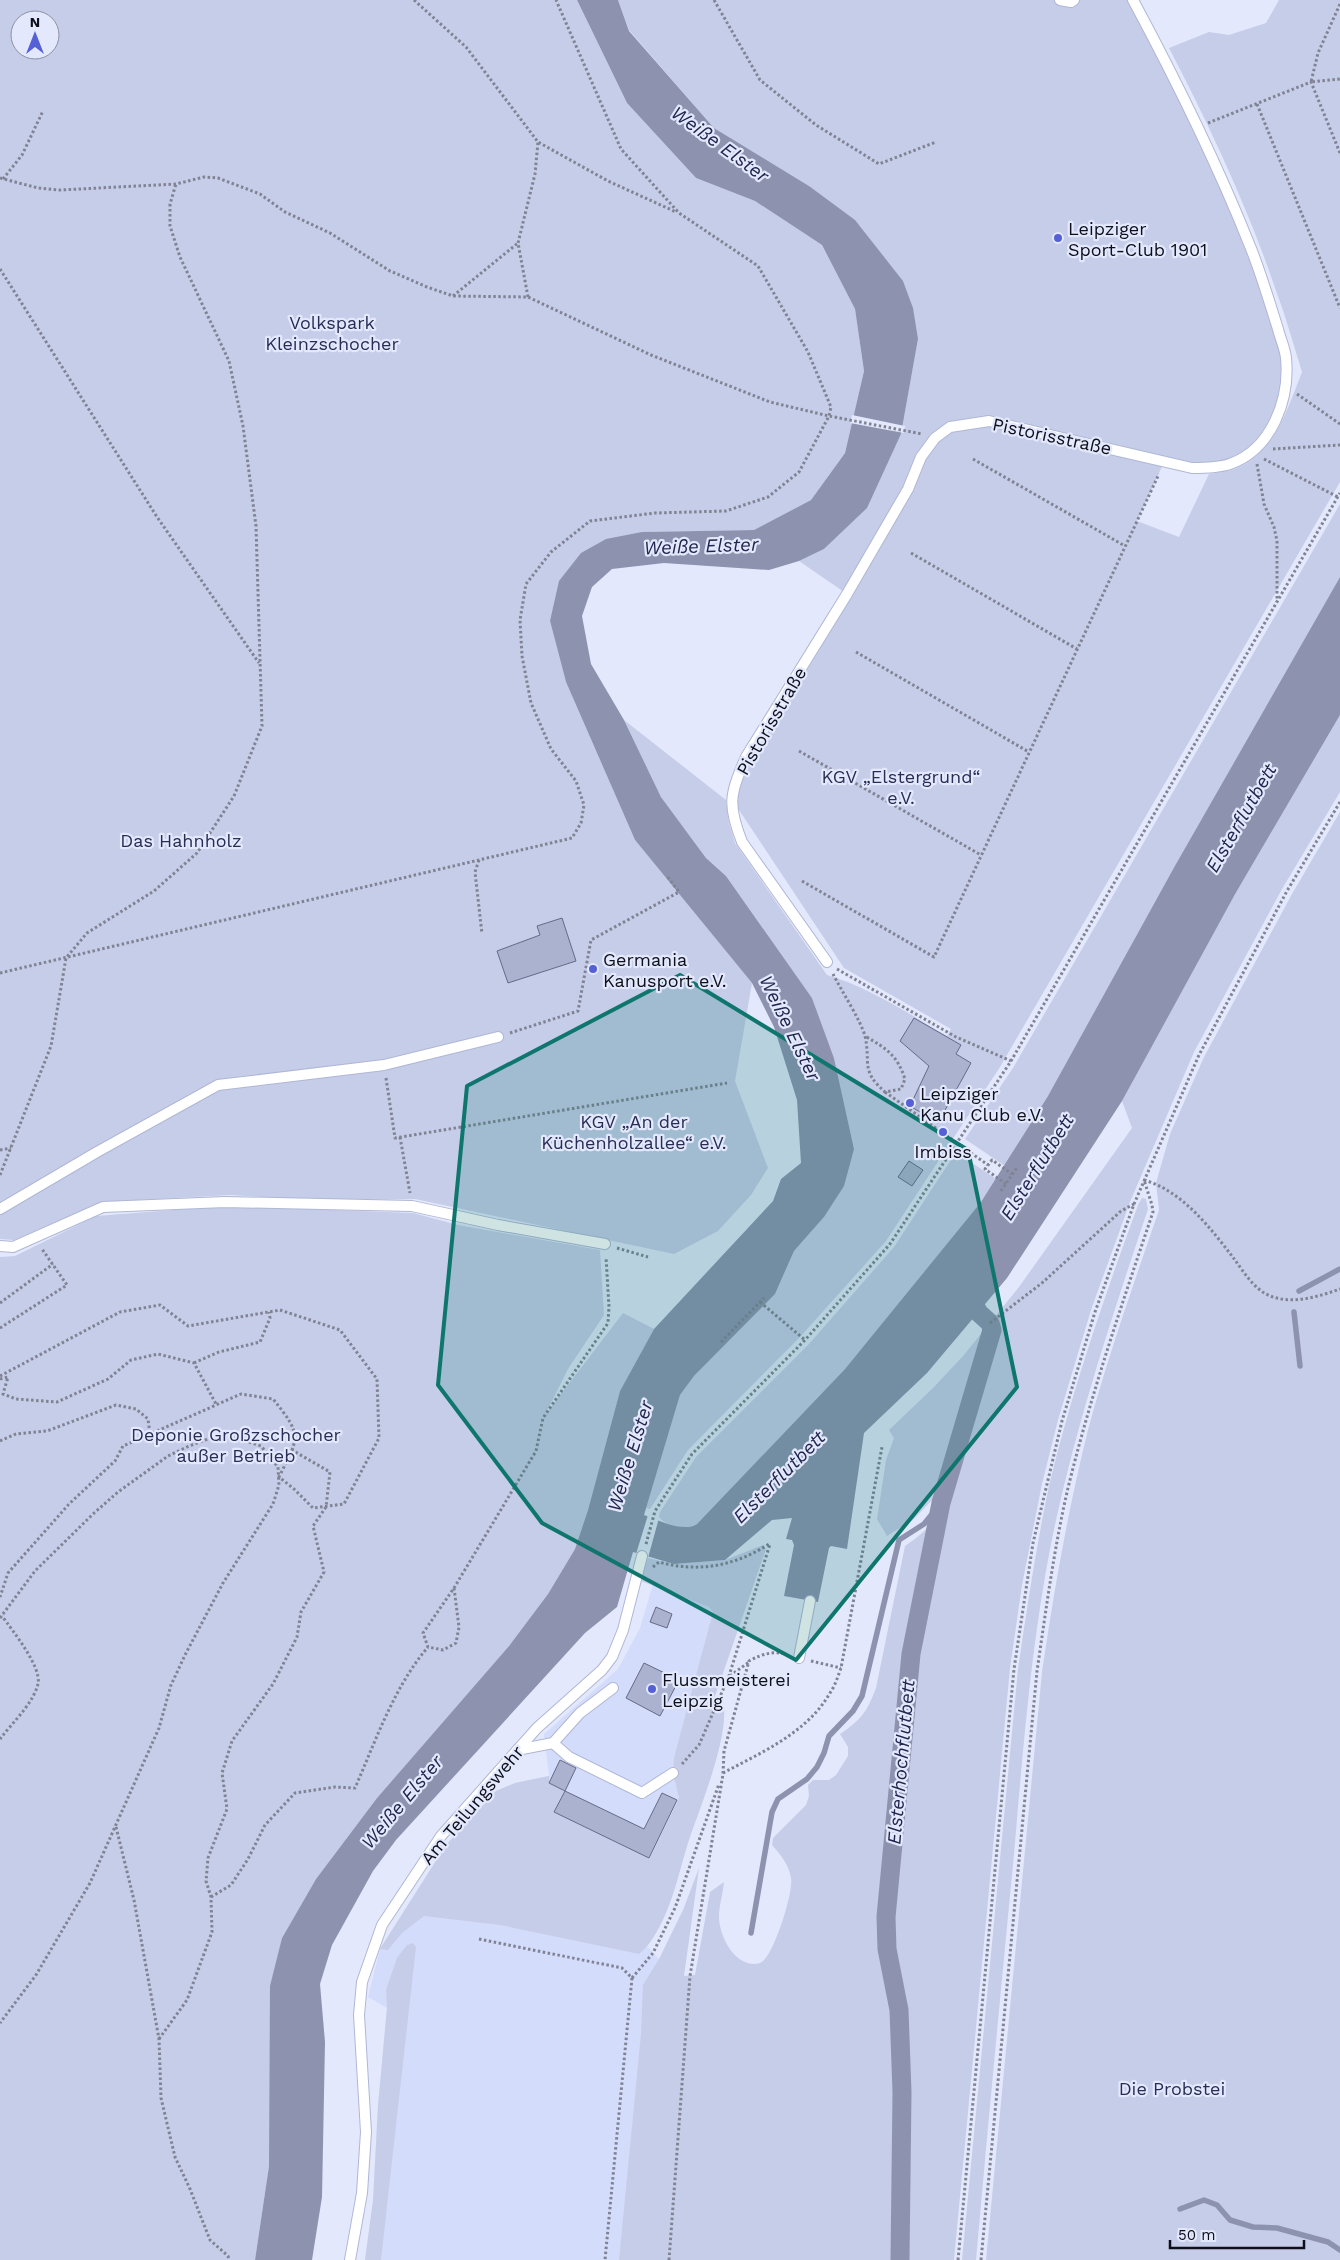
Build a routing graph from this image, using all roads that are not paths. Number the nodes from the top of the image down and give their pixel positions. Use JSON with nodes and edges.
{"nodes":[{"id":1,"x":1060,"y":0,"type":"edge"},
{"id":2,"x":1074,"y":0,"type":"edge"},
{"id":3,"x":1133,"y":0,"type":"edge"},
{"id":4,"x":828,"y":962,"type":"road end"},
{"id":5,"x":498,"y":1037,"type":"road end"},
{"id":6,"x":0,"y":1209,"type":"edge"},
{"id":7,"x":605,"y":1244,"type":"road end"},
{"id":8,"x":0,"y":1246,"type":"edge"},
{"id":9,"x":642,"y":1556,"type":"road end"},
{"id":10,"x":810,"y":1601,"type":"dead end"},
{"id":11,"x":799,"y":1658,"type":"road end"},
{"id":12,"x":613,"y":1688,"type":"dead end"},
{"id":13,"x":553,"y":1743,"type":"junction"},
{"id":14,"x":517,"y":1750,"type":"junction"},
{"id":15,"x":673,"y":1773,"type":"road end"},
{"id":16,"x":350,"y":2260,"type":"edge"}],
"edges":[{"from":1,"to":2,"type":"lane"},
{"from":3,"to":4,"type":"lane","name":"Pistorisstraße"},
{"from":5,"to":6,"type":"lane"},
{"from":7,"to":8,"type":"lane"},
{"from":9,"to":14,"type":"lane","name":"Am Teilungswehr"},
{"from":10,"to":11,"type":"lane"},
{"from":12,"to":13,"type":"lane"},
{"from":13,"to":14,"type":"lane"},
{"from":13,"to":15,"type":"lane"},
{"from":14,"to":16,"type":"lane","name":"Am Teilungswehr"}]}
